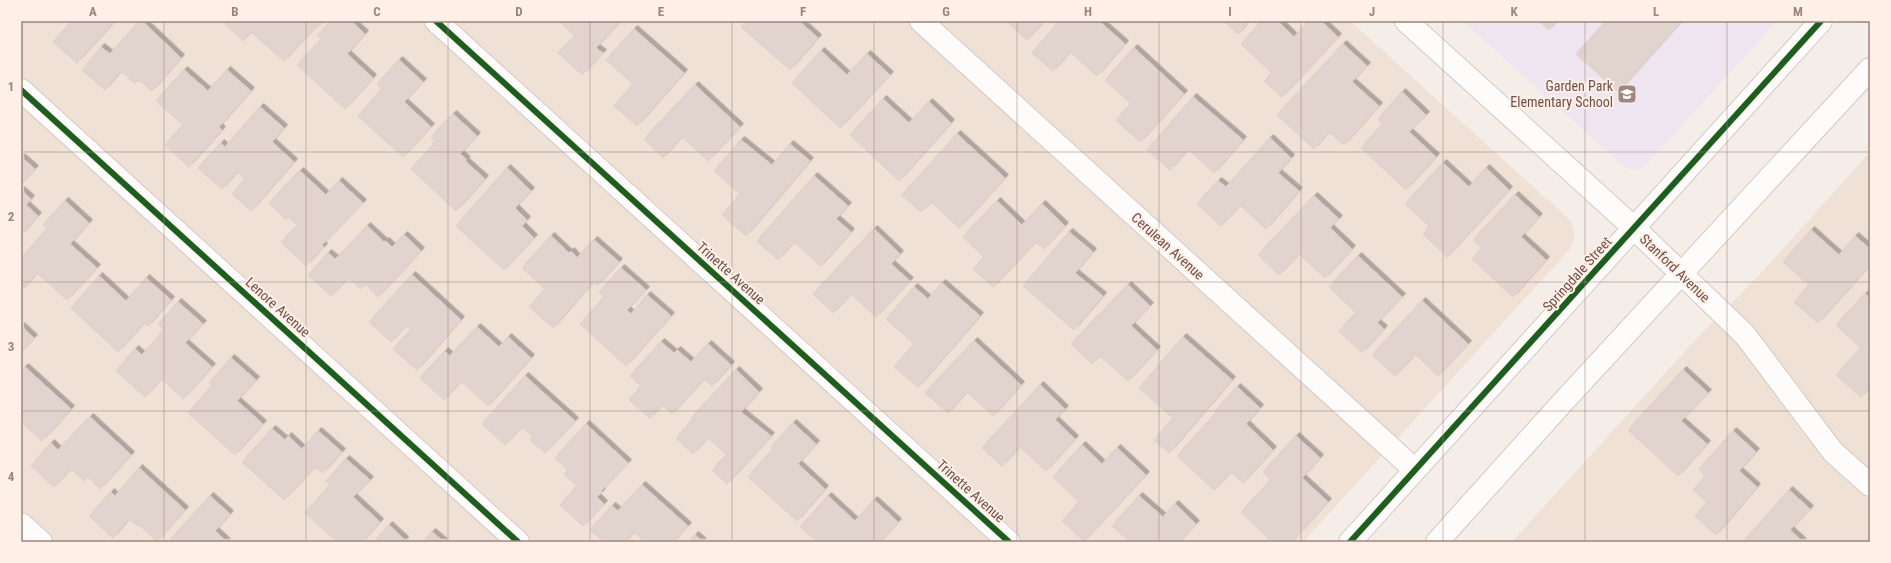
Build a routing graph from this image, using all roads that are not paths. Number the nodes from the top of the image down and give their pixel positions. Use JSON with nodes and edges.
{"nodes":[{"id":1,"x":436,"y":21,"type":"edge"},
{"id":2,"x":921,"y":21,"type":"edge"},
{"id":3,"x":1406,"y":21,"type":"edge"},
{"id":4,"x":1821,"y":21,"type":"edge"},
{"id":5,"x":1870,"y":69,"type":"edge"},
{"id":6,"x":21,"y":90,"type":"edge"},
{"id":7,"x":1634,"y":228,"type":"junction"},
{"id":8,"x":1682,"y":273,"type":"junction"},
{"id":9,"x":1415,"y":470,"type":"junction"},
{"id":10,"x":1870,"y":486,"type":"edge"},
{"id":11,"x":21,"y":524,"type":"edge"},
{"id":12,"x":40,"y":542,"type":"edge"},
{"id":13,"x":518,"y":542,"type":"edge"},
{"id":14,"x":1010,"y":542,"type":"edge"},
{"id":15,"x":1350,"y":542,"type":"edge"},
{"id":16,"x":1437,"y":542,"type":"edge"}],
"edges":[{"from":1,"to":14,"type":"street","name":"Trinette Avenue"},
{"from":2,"to":9,"type":"street","name":"Cerulean Avenue"},
{"from":3,"to":7,"type":"street","name":"Stanford Avenue"},
{"from":4,"to":7,"type":"street","name":"Springdale Street"},
{"from":5,"to":8,"type":"street"},
{"from":6,"to":13,"type":"street","name":"Lenore Avenue"},
{"from":7,"to":8,"type":"street","name":"Stanford Avenue"},
{"from":7,"to":9,"type":"street","name":"Springdale Street"},
{"from":8,"to":10,"type":"street","name":"Stanford Avenue"},
{"from":8,"to":16,"type":"street"},
{"from":9,"to":15,"type":"street","name":"Springdale Street"},
{"from":11,"to":12,"type":"street"}]}
